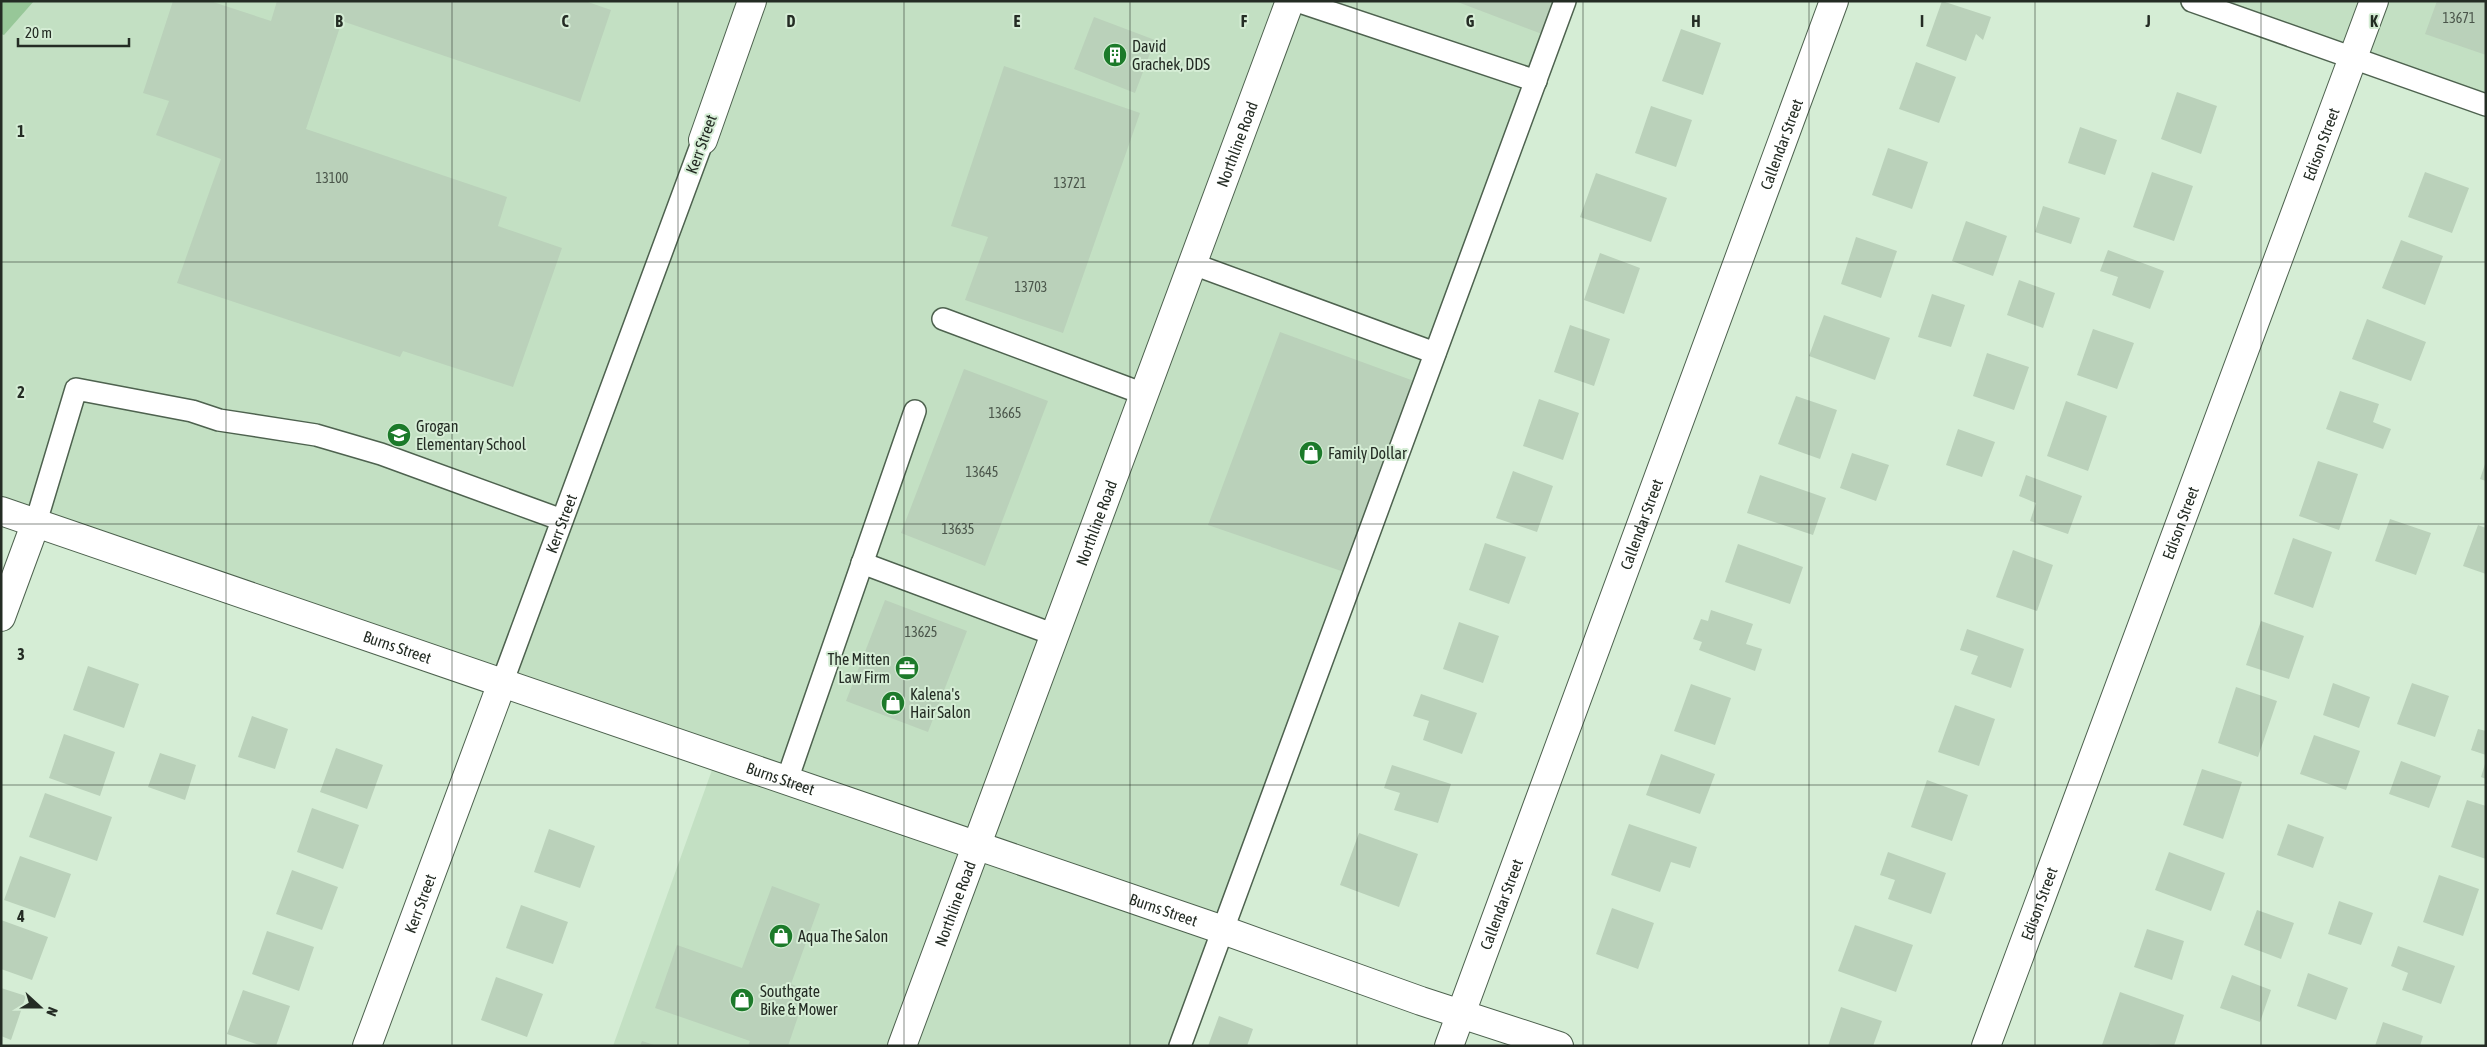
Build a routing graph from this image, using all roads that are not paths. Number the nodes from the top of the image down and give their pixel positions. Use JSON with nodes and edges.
{"nodes":[{"id":1,"x":752,"y":1,"type":"edge"},
{"id":2,"x":1290,"y":1,"type":"edge"},
{"id":3,"x":1297,"y":1,"type":"edge"},
{"id":4,"x":1565,"y":1,"type":"edge"},
{"id":5,"x":1834,"y":1,"type":"edge"},
{"id":6,"x":2192,"y":1,"type":"edge"},
{"id":7,"x":2374,"y":1,"type":"edge"},
{"id":8,"x":2353,"y":58,"type":"junction"},
{"id":9,"x":1536,"y":81,"type":"junction"},
{"id":10,"x":2486,"y":105,"type":"edge"},
{"id":11,"x":703,"y":140,"type":"joint"},
{"id":12,"x":1193,"y":264,"type":"junction"},
{"id":13,"x":943,"y":319,"type":"dead end"},
{"id":14,"x":1435,"y":353,"type":"junction"},
{"id":15,"x":1144,"y":394,"type":"junction"},
{"id":16,"x":915,"y":411,"type":"dead end"},
{"id":17,"x":1,"y":511,"type":"edge"},
{"id":18,"x":562,"y":520,"type":"junction"},
{"id":19,"x":36,"y":522,"type":"junction"},
{"id":20,"x":862,"y":563,"type":"junction"},
{"id":21,"x":1,"y":617,"type":"edge"},
{"id":22,"x":1055,"y":635,"type":"junction"},
{"id":23,"x":502,"y":683,"type":"junction"},
{"id":24,"x":787,"y":780,"type":"junction"},
{"id":25,"x":977,"y":845,"type":"junction"},
{"id":26,"x":1223,"y":930,"type":"junction"},
{"id":27,"x":1461,"y":1012,"type":"junction"},
{"id":28,"x":367,"y":1046,"type":"edge"},
{"id":29,"x":902,"y":1046,"type":"edge"},
{"id":30,"x":1180,"y":1046,"type":"edge"},
{"id":31,"x":1448,"y":1046,"type":"edge"},
{"id":32,"x":1559,"y":1046,"type":"edge"},
{"id":33,"x":1986,"y":1046,"type":"edge"}],
"edges":[{"from":1,"to":11,"type":"street","name":"Kerr Street"},
{"from":2,"to":12,"type":"street","name":"Northline Road"},
{"from":3,"to":9,"type":"lane"},
{"from":4,"to":9,"type":"lane"},
{"from":5,"to":27,"type":"street","name":"Callendar Street"},
{"from":6,"to":8,"type":"lane"},
{"from":7,"to":8,"type":"street","name":"Edison Street"},
{"from":8,"to":10,"type":"lane"},
{"from":8,"to":33,"type":"street","name":"Edison Street"},
{"from":9,"to":14,"type":"lane"},
{"from":11,"to":18,"type":"lane","name":"Kerr Street"},
{"from":12,"to":14,"type":"lane"},
{"from":12,"to":15,"type":"street","name":"Northline Road"},
{"from":13,"to":15,"type":"lane"},
{"from":14,"to":26,"type":"lane"},
{"from":15,"to":22,"type":"street","name":"Northline Road"},
{"from":16,"to":20,"type":"lane"},
{"from":17,"to":19,"type":"street","name":"Burns Street"},
{"from":18,"to":19,"type":"lane"},
{"from":18,"to":23,"type":"lane","name":"Kerr Street"},
{"from":19,"to":21,"type":"street"},
{"from":19,"to":23,"type":"street","name":"Burns Street"},
{"from":20,"to":22,"type":"lane"},
{"from":20,"to":24,"type":"lane"},
{"from":22,"to":25,"type":"street","name":"Northline Road"},
{"from":23,"to":24,"type":"street","name":"Burns Street"},
{"from":23,"to":28,"type":"street","name":"Kerr Street"},
{"from":24,"to":25,"type":"street","name":"Burns Street"},
{"from":25,"to":26,"type":"street","name":"Burns Street"},
{"from":25,"to":29,"type":"street","name":"Northline Road"},
{"from":26,"to":27,"type":"street","name":"Burns Street"},
{"from":26,"to":30,"type":"lane"},
{"from":27,"to":31,"type":"street","name":"Callendar Street"},
{"from":27,"to":32,"type":"street","name":"Burns Street"}]}
